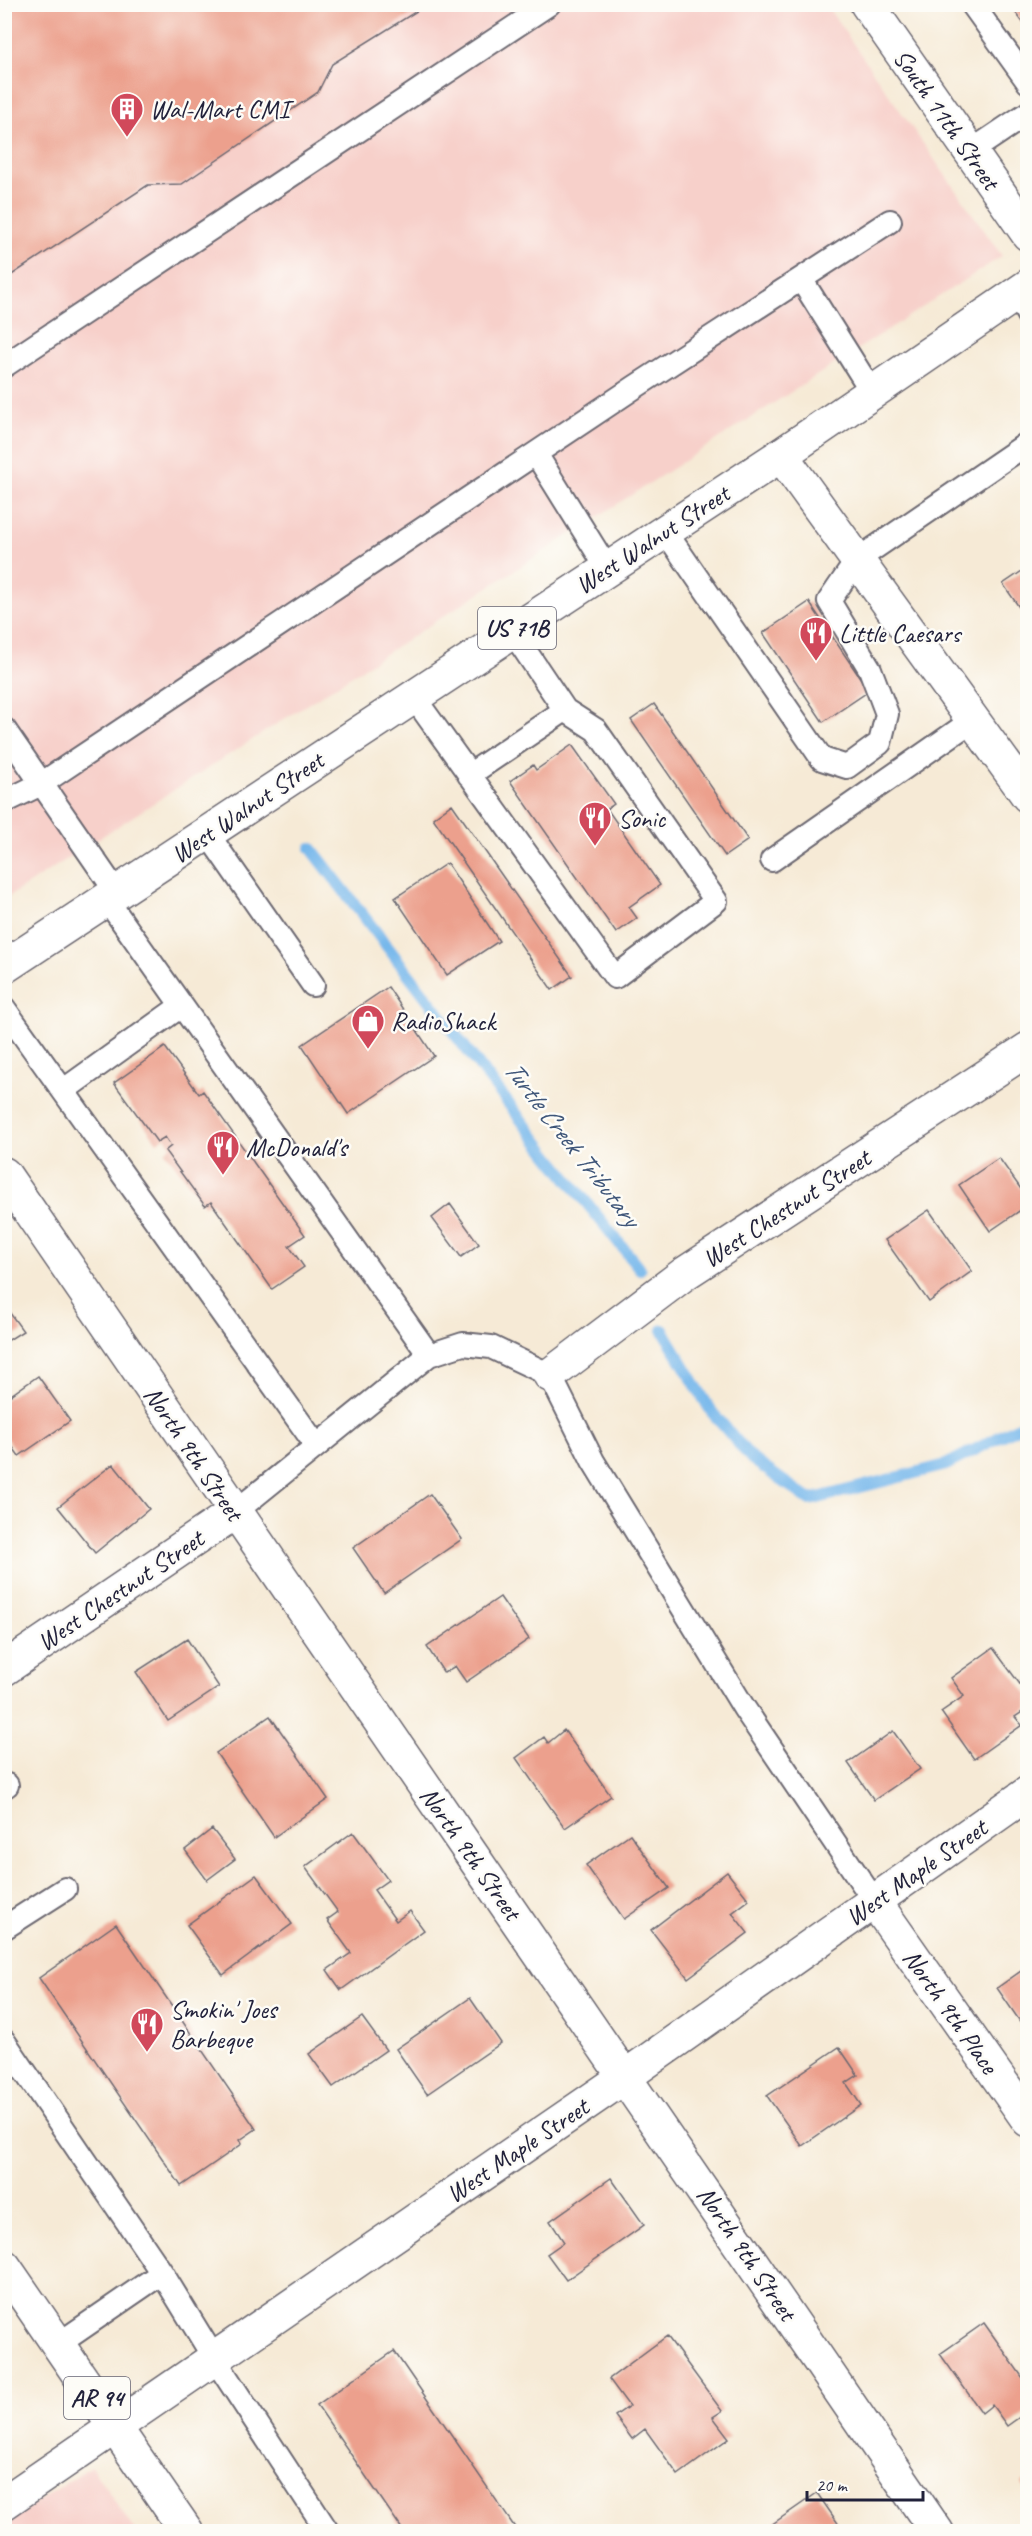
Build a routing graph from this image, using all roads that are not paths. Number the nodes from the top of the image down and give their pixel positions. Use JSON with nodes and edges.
{"nodes":[{"id":1,"x":549,"y":4,"type":"edge"},
{"id":2,"x":867,"y":4,"type":"edge"},
{"id":3,"x":972,"y":4,"type":"edge"},
{"id":4,"x":1028,"y":82,"type":"edge"},
{"id":5,"x":1028,"y":113,"type":"edge"},
{"id":6,"x":970,"y":152,"type":"junction"},
{"id":7,"x":890,"y":221,"type":"dead end"},
{"id":8,"x":1028,"y":234,"type":"edge"},
{"id":9,"x":801,"y":279,"type":"junction"},
{"id":10,"x":1024,"y":298,"type":"edge"},
{"id":11,"x":4,"y":366,"type":"edge"},
{"id":12,"x":872,"y":392,"type":"junction"},
{"id":13,"x":1028,"y":443,"type":"edge"},
{"id":14,"x":536,"y":454,"type":"junction"},
{"id":15,"x":781,"y":455,"type":"junction"},
{"id":16,"x":665,"y":531,"type":"junction"},
{"id":17,"x":857,"y":560,"type":"junction"},
{"id":18,"x":607,"y":568,"type":"junction"},
{"id":19,"x":512,"y":631,"type":"junction"},
{"id":20,"x":413,"y":696,"type":"junction"},
{"id":21,"x":565,"y":710,"type":"junction"},
{"id":22,"x":973,"y":720,"type":"junction"},
{"id":23,"x":4,"y":729,"type":"edge"},
{"id":24,"x":470,"y":775,"type":"junction"},
{"id":25,"x":41,"y":784,"type":"junction"},
{"id":26,"x":1028,"y":796,"type":"edge"},
{"id":27,"x":4,"y":802,"type":"edge"},
{"id":28,"x":207,"y":833,"type":"junction"},
{"id":29,"x":772,"y":860,"type":"dead end"},
{"id":30,"x":112,"y":897,"type":"junction"},
{"id":31,"x":4,"y":967,"type":"edge"},
{"id":32,"x":313,"y":985,"type":"dead end"},
{"id":33,"x":181,"y":1006,"type":"junction"},
{"id":34,"x":4,"y":1008,"type":"edge"},
{"id":35,"x":1028,"y":1049,"type":"edge"},
{"id":36,"x":63,"y":1090,"type":"junction"},
{"id":37,"x":4,"y":1174,"type":"edge"},
{"id":38,"x":429,"y":1355,"type":"junction"},
{"id":39,"x":550,"y":1376,"type":"junction"},
{"id":40,"x":316,"y":1446,"type":"junction"},
{"id":41,"x":235,"y":1512,"type":"junction"},
{"id":42,"x":5,"y":1666,"type":"edge"},
{"id":43,"x":1028,"y":1793,"type":"edge"},
{"id":44,"x":65,"y":1889,"type":"dead end"},
{"id":45,"x":875,"y":1902,"type":"junction"},
{"id":46,"x":4,"y":1928,"type":"edge"},
{"id":47,"x":4,"y":2041,"type":"edge"},
{"id":48,"x":626,"y":2076,"type":"junction"},
{"id":49,"x":1028,"y":2120,"type":"edge"},
{"id":50,"x":4,"y":2266,"type":"edge"},
{"id":51,"x":162,"y":2273,"type":"junction"},
{"id":52,"x":60,"y":2343,"type":"junction"},
{"id":53,"x":214,"y":2358,"type":"junction"},
{"id":54,"x":115,"y":2425,"type":"junction"},
{"id":55,"x":4,"y":2503,"type":"edge"},
{"id":56,"x":188,"y":2532,"type":"edge"},
{"id":57,"x":328,"y":2532,"type":"edge"},
{"id":58,"x":937,"y":2532,"type":"edge"}],
"edges":[{"from":1,"to":11,"type":"lane"},
{"from":2,"to":6,"type":"street","name":"South 11th Street"},
{"from":3,"to":4,"type":"lane"},
{"from":5,"to":6,"type":"lane"},
{"from":6,"to":8,"type":"street","name":"South 11th Street"},
{"from":7,"to":9,"type":"lane"},
{"from":9,"to":12,"type":"lane"},
{"from":9,"to":14,"type":"lane"},
{"from":10,"to":12,"type":"street","name":"West Walnut Street","number":"US 71B"},
{"from":12,"to":15,"type":"street","name":"West Walnut Street","number":"US 71B"},
{"from":13,"to":17,"type":"lane"},
{"from":14,"to":18,"type":"lane"},
{"from":14,"to":25,"type":"lane"},
{"from":15,"to":16,"type":"street","name":"West Walnut Street","number":"US 71B"},
{"from":15,"to":17,"type":"street"},
{"from":16,"to":17,"type":"lane"},
{"from":16,"to":18,"type":"street","name":"West Walnut Street","number":"US 71B"},
{"from":17,"to":22,"type":"street"},
{"from":18,"to":19,"type":"street","name":"West Walnut Street","number":"US 71B"},
{"from":19,"to":20,"type":"street","name":"West Walnut Street","number":"US 71B"},
{"from":19,"to":21,"type":"lane"},
{"from":20,"to":24,"type":"lane"},
{"from":20,"to":28,"type":"street","name":"West Walnut Street","number":"US 71B"},
{"from":21,"to":24,"type":"lane"},
{"from":21,"to":24,"type":"lane"},
{"from":22,"to":26,"type":"street"},
{"from":22,"to":29,"type":"lane"},
{"from":23,"to":25,"type":"lane"},
{"from":25,"to":27,"type":"lane"},
{"from":25,"to":30,"type":"lane"},
{"from":28,"to":30,"type":"street","name":"West Walnut Street","number":"US 71B"},
{"from":28,"to":32,"type":"lane"},
{"from":30,"to":31,"type":"street","name":"West Walnut Street","number":"US 71B"},
{"from":30,"to":33,"type":"lane"},
{"from":33,"to":36,"type":"lane"},
{"from":33,"to":38,"type":"lane"},
{"from":34,"to":36,"type":"lane"},
{"from":35,"to":39,"type":"street","name":"West Chestnut Street"},
{"from":36,"to":40,"type":"lane"},
{"from":37,"to":41,"type":"street","name":"North 9th Street"},
{"from":38,"to":39,"type":"lane"},
{"from":38,"to":40,"type":"lane"},
{"from":39,"to":45,"type":"lane"},
{"from":40,"to":41,"type":"lane"},
{"from":41,"to":42,"type":"street","name":"West Chestnut Street"},
{"from":41,"to":48,"type":"street","name":"North 9th Street"},
{"from":43,"to":45,"type":"street","name":"West Maple Street"},
{"from":44,"to":46,"type":"lane"},
{"from":45,"to":48,"type":"street","name":"West Maple Street"},
{"from":45,"to":49,"type":"street","name":"North 9th Place"},
{"from":47,"to":51,"type":"lane"},
{"from":48,"to":53,"type":"street","name":"West Maple Street"},
{"from":48,"to":58,"type":"street","name":"North 9th Street"},
{"from":50,"to":52,"type":"street","number":"AR 94"},
{"from":51,"to":52,"type":"lane"},
{"from":51,"to":53,"type":"lane"},
{"from":52,"to":54,"type":"street","number":"AR 94"},
{"from":53,"to":54,"type":"street","name":"West Maple Street"},
{"from":53,"to":57,"type":"lane"},
{"from":54,"to":55,"type":"street","name":"West Maple Street"},
{"from":54,"to":56,"type":"street","number":"AR 94"}]}
